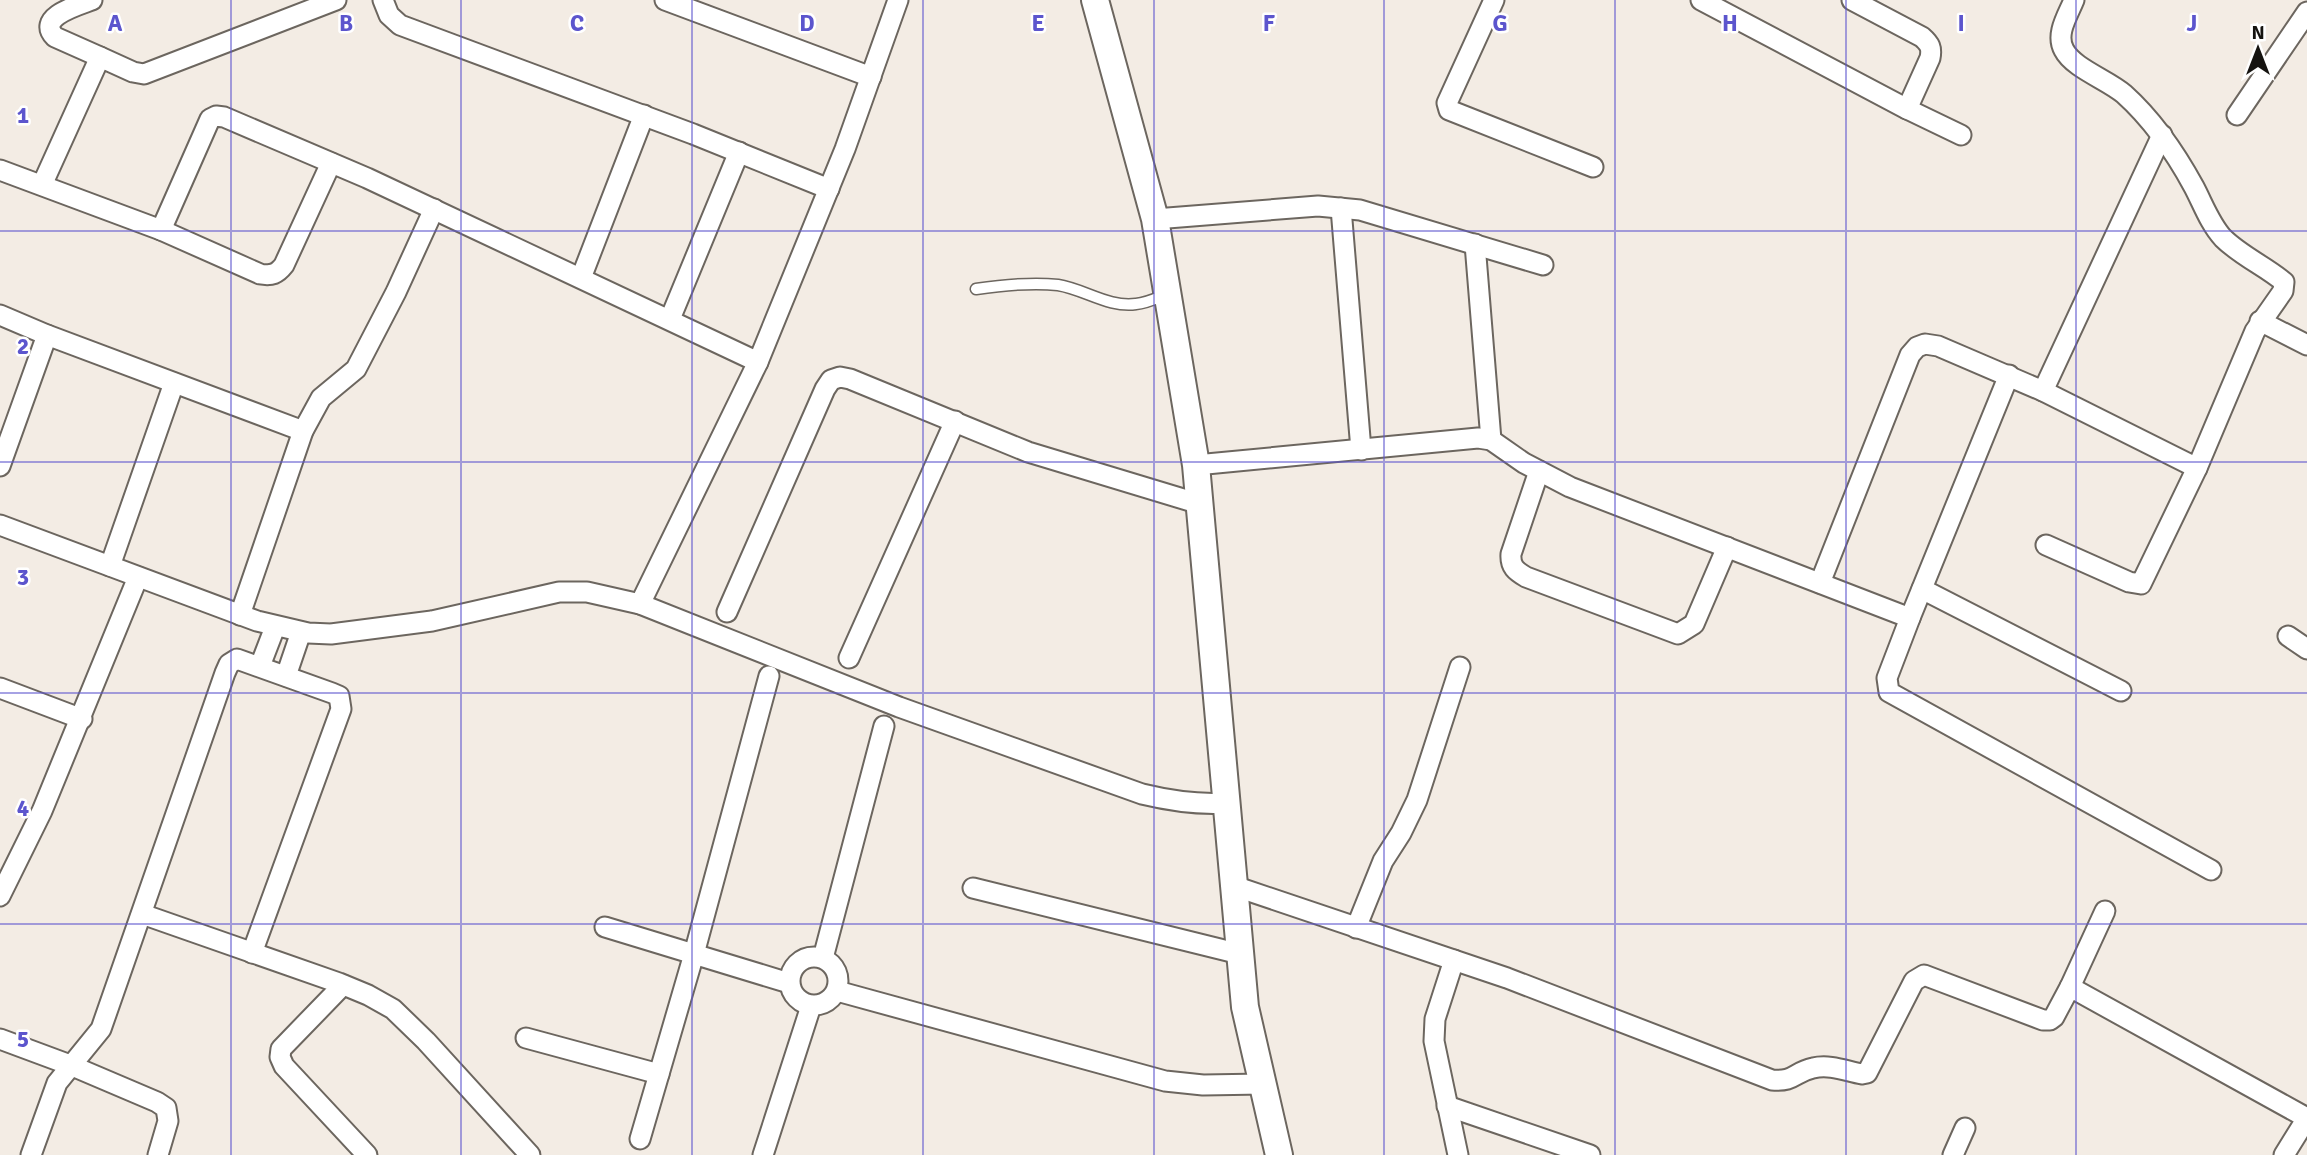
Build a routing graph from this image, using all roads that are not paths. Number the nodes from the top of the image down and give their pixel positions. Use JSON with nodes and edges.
{"nodes":[{"id":1,"x":92,"y":0,"type":"edge"},
{"id":2,"x":336,"y":0,"type":"edge"},
{"id":3,"x":383,"y":0,"type":"edge"},
{"id":4,"x":665,"y":0,"type":"edge"},
{"id":5,"x":1096,"y":0,"type":"edge"},
{"id":6,"x":1494,"y":0,"type":"edge"},
{"id":7,"x":1701,"y":0,"type":"edge"},
{"id":8,"x":1852,"y":0,"type":"edge"},
{"id":9,"x":2074,"y":0,"type":"edge"},
{"id":10,"x":892,"y":2,"type":"edge"},
{"id":11,"x":2307,"y":12,"type":"edge"},
{"id":12,"x":100,"y":57,"type":"junction"},
{"id":13,"x":871,"y":77,"type":"junction"},
{"id":14,"x":1908,"y":109,"type":"junction"},
{"id":15,"x":644,"y":115,"type":"junction"},
{"id":16,"x":2237,"y":115,"type":"dead end"},
{"id":17,"x":1961,"y":135,"type":"dead end"},
{"id":18,"x":2162,"y":135,"type":"junction"},
{"id":19,"x":739,"y":152,"type":"junction"},
{"id":20,"x":331,"y":163,"type":"junction"},
{"id":21,"x":1593,"y":167,"type":"dead end"},
{"id":22,"x":0,"y":170,"type":"edge"},
{"id":23,"x":42,"y":185,"type":"junction"},
{"id":24,"x":828,"y":189,"type":"junction"},
{"id":25,"x":1341,"y":208,"type":"junction"},
{"id":26,"x":434,"y":209,"type":"junction"},
{"id":27,"x":1155,"y":219,"type":"junction"},
{"id":28,"x":161,"y":230,"type":"junction"},
{"id":29,"x":1475,"y":244,"type":"junction"},
{"id":30,"x":1544,"y":265,"type":"dead end"},
{"id":31,"x":580,"y":278,"type":"junction"},
{"id":32,"x":976,"y":289,"type":"dead end"},
{"id":33,"x":1168,"y":294,"type":"junction"},
{"id":34,"x":0,"y":315,"type":"edge"},
{"id":35,"x":670,"y":319,"type":"junction"},
{"id":36,"x":2260,"y":321,"type":"junction"},
{"id":37,"x":47,"y":335,"type":"junction"},
{"id":38,"x":2307,"y":345,"type":"edge"},
{"id":39,"x":758,"y":362,"type":"junction"},
{"id":40,"x":2009,"y":375,"type":"junction"},
{"id":41,"x":174,"y":383,"type":"junction"},
{"id":42,"x":2043,"y":391,"type":"junction"},
{"id":43,"x":955,"y":421,"type":"junction"},
{"id":44,"x":303,"y":431,"type":"junction"},
{"id":45,"x":1491,"y":440,"type":"junction"},
{"id":46,"x":1361,"y":450,"type":"junction"},
{"id":47,"x":1196,"y":465,"type":"junction"},
{"id":48,"x":0,"y":466,"type":"edge"},
{"id":49,"x":2197,"y":468,"type":"junction"},
{"id":50,"x":1539,"y":471,"type":"junction"},
{"id":51,"x":1200,"y":504,"type":"junction"},
{"id":52,"x":0,"y":525,"type":"edge"},
{"id":53,"x":2046,"y":545,"type":"dead end"},
{"id":54,"x":1727,"y":547,"type":"junction"},
{"id":55,"x":110,"y":566,"type":"junction"},
{"id":56,"x":138,"y":577,"type":"junction"},
{"id":57,"x":1820,"y":583,"type":"junction"},
{"id":58,"x":1922,"y":589,"type":"junction"},
{"id":59,"x":640,"y":604,"type":"junction"},
{"id":60,"x":727,"y":612,"type":"dead end"},
{"id":61,"x":240,"y":615,"type":"junction"},
{"id":62,"x":1910,"y":618,"type":"junction"},
{"id":63,"x":275,"y":627,"type":"junction"},
{"id":64,"x":301,"y":632,"type":"junction"},
{"id":65,"x":2288,"y":636,"type":"dead end"},
{"id":66,"x":2307,"y":649,"type":"edge"},
{"id":67,"x":849,"y":658,"type":"dead end"},
{"id":68,"x":260,"y":666,"type":"junction"},
{"id":69,"x":1461,"y":667,"type":"dead end"},
{"id":70,"x":286,"y":676,"type":"junction"},
{"id":71,"x":769,"y":676,"type":"dead end"},
{"id":72,"x":0,"y":688,"type":"edge"},
{"id":73,"x":2121,"y":691,"type":"dead end"},
{"id":74,"x":82,"y":719,"type":"junction"},
{"id":75,"x":884,"y":726,"type":"dead end"},
{"id":76,"x":1227,"y":803,"type":"junction"},
{"id":77,"x":2211,"y":870,"type":"dead end"},
{"id":78,"x":1234,"y":886,"type":"junction"},
{"id":79,"x":972,"y":888,"type":"dead end"},
{"id":80,"x":0,"y":895,"type":"edge"},
{"id":81,"x":2105,"y":911,"type":"dead end"},
{"id":82,"x":142,"y":914,"type":"junction"},
{"id":83,"x":605,"y":927,"type":"dead end"},
{"id":84,"x":1356,"y":928,"type":"junction"},
{"id":85,"x":253,"y":953,"type":"junction"},
{"id":86,"x":694,"y":954,"type":"junction"},
{"id":87,"x":1240,"y":954,"type":"junction"},
{"id":88,"x":823,"y":958,"type":"junction"},
{"id":89,"x":1454,"y":960,"type":"junction"},
{"id":90,"x":789,"y":983,"type":"junction"},
{"id":91,"x":343,"y":985,"type":"junction"},
{"id":92,"x":2070,"y":986,"type":"junction"},
{"id":93,"x":837,"y":990,"type":"junction"},
{"id":94,"x":811,"y":1006,"type":"junction"},
{"id":95,"x":526,"y":1038,"type":"dead end"},
{"id":96,"x":0,"y":1039,"type":"edge"},
{"id":97,"x":70,"y":1065,"type":"junction"},
{"id":98,"x":659,"y":1073,"type":"junction"},
{"id":99,"x":1263,"y":1084,"type":"junction"},
{"id":100,"x":1447,"y":1106,"type":"junction"},
{"id":101,"x":2307,"y":1118,"type":"edge"},
{"id":102,"x":1965,"y":1128,"type":"dead end"},
{"id":103,"x":640,"y":1139,"type":"dead end"},
{"id":104,"x":31,"y":1155,"type":"edge"},
{"id":105,"x":158,"y":1155,"type":"edge"},
{"id":106,"x":367,"y":1155,"type":"edge"},
{"id":107,"x":530,"y":1155,"type":"edge"},
{"id":108,"x":763,"y":1155,"type":"edge"},
{"id":109,"x":1279,"y":1155,"type":"edge"},
{"id":110,"x":1458,"y":1155,"type":"edge"},
{"id":111,"x":1590,"y":1155,"type":"edge"},
{"id":112,"x":1953,"y":1155,"type":"edge"},
{"id":113,"x":2284,"y":1155,"type":"edge"}],
"edges":[{"from":1,"to":12,"type":"street"},
{"from":2,"to":12,"type":"street"},
{"from":3,"to":15,"type":"street"},
{"from":4,"to":13,"type":"street"},
{"from":5,"to":27,"type":"street"},
{"from":6,"to":21,"type":"street"},
{"from":7,"to":14,"type":"street"},
{"from":8,"to":14,"type":"street"},
{"from":9,"to":18,"type":"street"},
{"from":10,"to":13,"type":"street"},
{"from":11,"to":16,"type":"street"},
{"from":12,"to":23,"type":"street"},
{"from":13,"to":24,"type":"street"},
{"from":14,"to":17,"type":"street"},
{"from":15,"to":19,"type":"street"},
{"from":15,"to":31,"type":"street"},
{"from":18,"to":36,"type":"street"},
{"from":18,"to":42,"type":"street"},
{"from":19,"to":24,"type":"street"},
{"from":19,"to":35,"type":"street"},
{"from":20,"to":26,"type":"street"},
{"from":20,"to":28,"type":"street"},
{"from":20,"to":28,"type":"street"},
{"from":22,"to":23,"type":"street"},
{"from":23,"to":28,"type":"street"},
{"from":24,"to":39,"type":"street"},
{"from":25,"to":27,"type":"street"},
{"from":25,"to":29,"type":"street"},
{"from":25,"to":46,"type":"street"},
{"from":26,"to":31,"type":"street"},
{"from":26,"to":44,"type":"street"},
{"from":27,"to":33,"type":"street"},
{"from":29,"to":30,"type":"street"},
{"from":29,"to":45,"type":"street"},
{"from":31,"to":35,"type":"street"},
{"from":32,"to":33,"type":"lane"},
{"from":33,"to":47,"type":"street"},
{"from":34,"to":37,"type":"street"},
{"from":35,"to":39,"type":"street"},
{"from":36,"to":38,"type":"street"},
{"from":36,"to":49,"type":"street"},
{"from":37,"to":41,"type":"street"},
{"from":37,"to":48,"type":"street"},
{"from":39,"to":59,"type":"street"},
{"from":40,"to":42,"type":"street"},
{"from":40,"to":57,"type":"street"},
{"from":40,"to":58,"type":"street"},
{"from":41,"to":44,"type":"street"},
{"from":41,"to":55,"type":"street"},
{"from":42,"to":49,"type":"street"},
{"from":43,"to":51,"type":"street"},
{"from":43,"to":60,"type":"street"},
{"from":43,"to":67,"type":"street"},
{"from":44,"to":61,"type":"street"},
{"from":45,"to":46,"type":"street"},
{"from":45,"to":50,"type":"street"},
{"from":46,"to":47,"type":"street"},
{"from":47,"to":51,"type":"street"},
{"from":49,"to":53,"type":"street"},
{"from":50,"to":54,"type":"street"},
{"from":50,"to":54,"type":"street"},
{"from":51,"to":76,"type":"street"},
{"from":52,"to":55,"type":"street"},
{"from":54,"to":57,"type":"street"},
{"from":55,"to":56,"type":"street"},
{"from":56,"to":61,"type":"street"},
{"from":56,"to":74,"type":"street"},
{"from":57,"to":62,"type":"street"},
{"from":58,"to":62,"type":"street"},
{"from":58,"to":73,"type":"street"},
{"from":59,"to":64,"type":"street"},
{"from":59,"to":76,"type":"street"},
{"from":61,"to":63,"type":"street"},
{"from":62,"to":77,"type":"street"},
{"from":63,"to":64,"type":"street"},
{"from":63,"to":68,"type":"street"},
{"from":64,"to":70,"type":"street"},
{"from":65,"to":66,"type":"street"},
{"from":68,"to":70,"type":"street"},
{"from":68,"to":82,"type":"street"},
{"from":69,"to":84,"type":"street"},
{"from":70,"to":85,"type":"street"},
{"from":71,"to":86,"type":"street"},
{"from":72,"to":74,"type":"street"},
{"from":74,"to":80,"type":"street"},
{"from":75,"to":88,"type":"street"},
{"from":76,"to":78,"type":"street"},
{"from":78,"to":84,"type":"street"},
{"from":78,"to":87,"type":"street"},
{"from":79,"to":87,"type":"street"},
{"from":81,"to":92,"type":"street"},
{"from":82,"to":85,"type":"street"},
{"from":82,"to":97,"type":"street"},
{"from":83,"to":86,"type":"street"},
{"from":84,"to":89,"type":"street"},
{"from":85,"to":91,"type":"street"},
{"from":86,"to":90,"type":"street"},
{"from":86,"to":98,"type":"street"},
{"from":87,"to":99,"type":"street"},
{"from":88,"to":90,"type":"street"},
{"from":88,"to":93,"type":"street"},
{"from":89,"to":92,"type":"street"},
{"from":89,"to":100,"type":"street"},
{"from":90,"to":94,"type":"street"},
{"from":91,"to":106,"type":"street"},
{"from":91,"to":107,"type":"street"},
{"from":92,"to":101,"type":"street"},
{"from":93,"to":94,"type":"street"},
{"from":93,"to":99,"type":"street"},
{"from":94,"to":108,"type":"street"},
{"from":95,"to":98,"type":"street"},
{"from":96,"to":97,"type":"street"},
{"from":97,"to":104,"type":"street"},
{"from":97,"to":105,"type":"street"},
{"from":98,"to":103,"type":"street"},
{"from":99,"to":109,"type":"street"},
{"from":100,"to":110,"type":"street"},
{"from":100,"to":111,"type":"street"},
{"from":101,"to":113,"type":"street"},
{"from":102,"to":112,"type":"street"}]}
